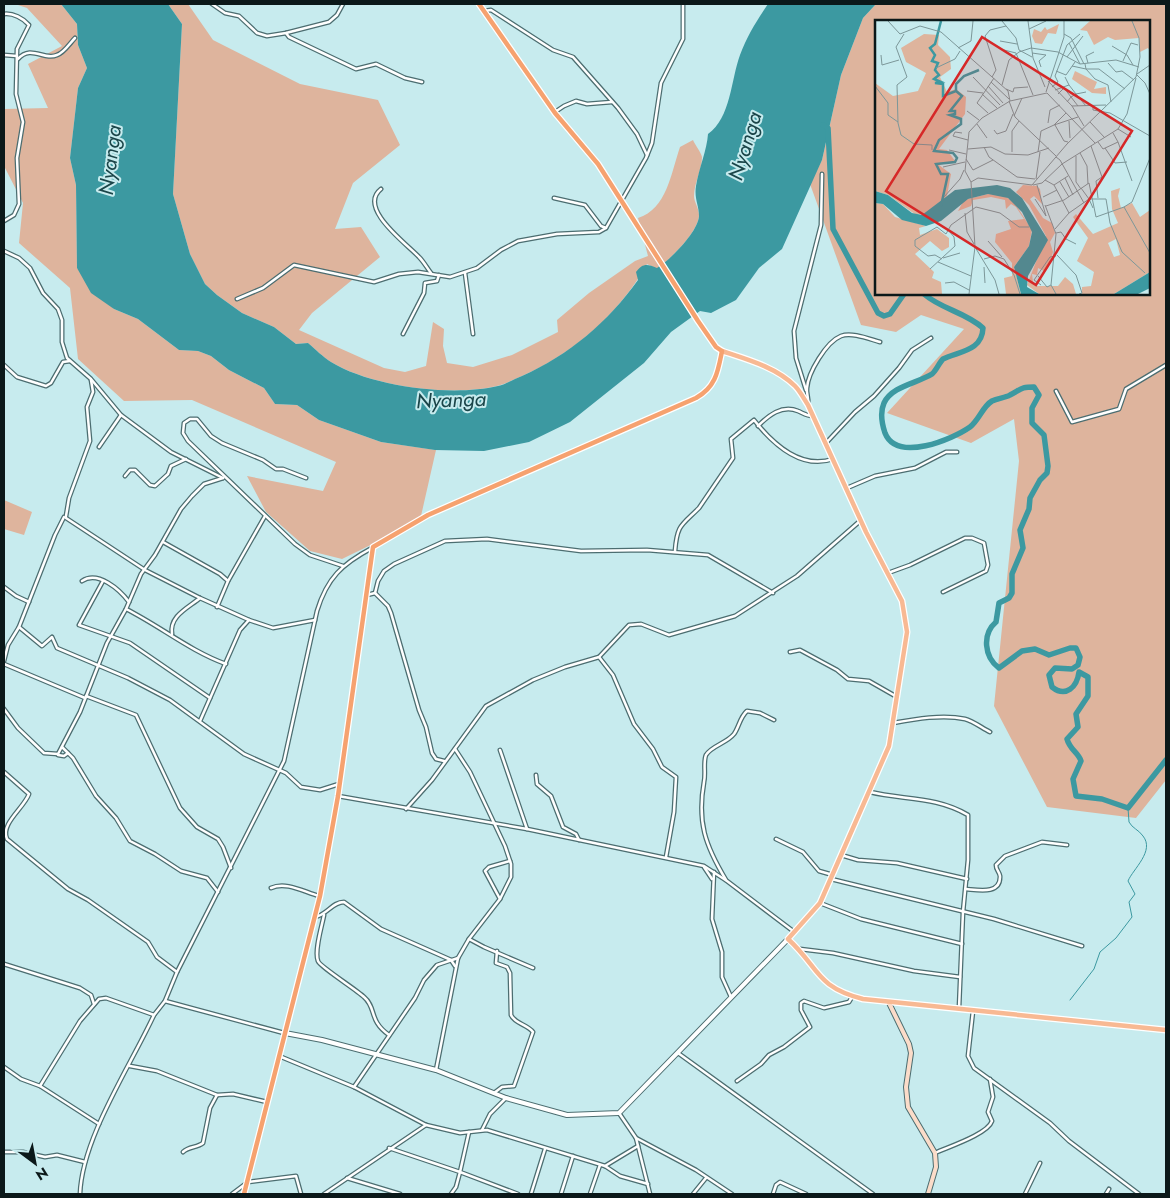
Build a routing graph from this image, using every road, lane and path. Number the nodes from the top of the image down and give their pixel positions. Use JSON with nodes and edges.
{"nodes":[{"id":1,"x":212,"y":4,"type":"edge"},
{"id":2,"x":343,"y":4,"type":"edge"},
{"id":3,"x":479,"y":4,"type":"edge"},
{"id":4,"x":682,"y":4,"type":"edge"},
{"id":5,"x":484,"y":11,"type":"junction"},
{"id":6,"x":4,"y":14,"type":"edge"},
{"id":7,"x":286,"y":33,"type":"junction"},
{"id":8,"x":75,"y":38,"type":"dead end"},
{"id":9,"x":4,"y":55,"type":"edge"},
{"id":10,"x":18,"y":57,"type":"junction"},
{"id":11,"x":422,"y":82,"type":"dead end"},
{"id":12,"x":612,"y":102,"type":"junction"},
{"id":13,"x":555,"y":113,"type":"junction"},
{"id":14,"x":652,"y":143,"type":"junction"},
{"id":15,"x":643,"y":147,"type":"junction"},
{"id":16,"x":647,"y":154,"type":"junction"},
{"id":17,"x":822,"y":174,"type":"dead end"},
{"id":18,"x":381,"y":189,"type":"dead end"},
{"id":19,"x":554,"y":198,"type":"dead end"},
{"id":20,"x":623,"y":200,"type":"junction"},
{"id":21,"x":4,"y":221,"type":"edge"},
{"id":22,"x":606,"y":228,"type":"junction"},
{"id":23,"x":4,"y":251,"type":"edge"},
{"id":24,"x":465,"y":273,"type":"junction"},
{"id":25,"x":432,"y":274,"type":"junction"},
{"id":26,"x":438,"y":275,"type":"junction"},
{"id":27,"x":238,"y":299,"type":"dead end"},
{"id":28,"x":403,"y":334,"type":"dead end"},
{"id":29,"x":473,"y":334,"type":"dead end"},
{"id":30,"x":931,"y":338,"type":"dead end"},
{"id":31,"x":880,"y":342,"type":"dead end"},
{"id":32,"x":722,"y":351,"type":"junction"},
{"id":33,"x":70,"y":361,"type":"junction"},
{"id":34,"x":4,"y":365,"type":"edge"},
{"id":35,"x":1166,"y":365,"type":"edge"},
{"id":36,"x":92,"y":378,"type":"junction"},
{"id":37,"x":806,"y":390,"type":"junction"},
{"id":38,"x":1056,"y":391,"type":"dead end"},
{"id":39,"x":808,"y":405,"type":"junction"},
{"id":40,"x":121,"y":415,"type":"junction"},
{"id":41,"x":813,"y":416,"type":"junction"},
{"id":42,"x":758,"y":426,"type":"junction"},
{"id":43,"x":826,"y":443,"type":"junction"},
{"id":44,"x":99,"y":447,"type":"dead end"},
{"id":45,"x":957,"y":452,"type":"dead end"},
{"id":46,"x":187,"y":458,"type":"junction"},
{"id":47,"x":833,"y":459,"type":"junction"},
{"id":48,"x":125,"y":476,"type":"dead end"},
{"id":49,"x":223,"y":478,"type":"junction"},
{"id":50,"x":306,"y":478,"type":"dead end"},
{"id":51,"x":230,"y":480,"type":"junction"},
{"id":52,"x":847,"y":488,"type":"junction"},
{"id":53,"x":266,"y":516,"type":"junction"},
{"id":54,"x":66,"y":517,"type":"junction"},
{"id":55,"x":861,"y":520,"type":"junction"},
{"id":56,"x":163,"y":542,"type":"junction"},
{"id":57,"x":373,"y":547,"type":"junction"},
{"id":58,"x":675,"y":552,"type":"junction"},
{"id":59,"x":343,"y":566,"type":"junction"},
{"id":60,"x":145,"y":570,"type":"junction"},
{"id":61,"x":887,"y":573,"type":"junction"},
{"id":62,"x":82,"y":581,"type":"dead end"},
{"id":63,"x":102,"y":581,"type":"junction"},
{"id":64,"x":228,"y":581,"type":"junction"},
{"id":65,"x":4,"y":587,"type":"edge"},
{"id":66,"x":943,"y":592,"type":"dead end"},
{"id":67,"x":375,"y":593,"type":"junction"},
{"id":68,"x":773,"y":593,"type":"junction"},
{"id":69,"x":367,"y":595,"type":"junction"},
{"id":70,"x":200,"y":598,"type":"junction"},
{"id":71,"x":29,"y":602,"type":"junction"},
{"id":72,"x":129,"y":602,"type":"junction"},
{"id":73,"x":217,"y":607,"type":"junction"},
{"id":74,"x":126,"y":610,"type":"junction"},
{"id":75,"x":249,"y":620,"type":"junction"},
{"id":76,"x":315,"y":620,"type":"junction"},
{"id":77,"x":19,"y":628,"type":"junction"},
{"id":78,"x":105,"y":634,"type":"junction"},
{"id":79,"x":173,"y":635,"type":"junction"},
{"id":80,"x":111,"y":636,"type":"junction"},
{"id":81,"x":107,"y":643,"type":"junction"},
{"id":82,"x":790,"y":652,"type":"dead end"},
{"id":83,"x":599,"y":657,"type":"junction"},
{"id":84,"x":4,"y":663,"type":"edge"},
{"id":85,"x":226,"y":664,"type":"junction"},
{"id":86,"x":98,"y":667,"type":"junction"},
{"id":87,"x":86,"y":697,"type":"junction"},
{"id":88,"x":210,"y":698,"type":"junction"},
{"id":89,"x":898,"y":698,"type":"junction"},
{"id":90,"x":4,"y":709,"type":"edge"},
{"id":91,"x":774,"y":720,"type":"dead end"},
{"id":92,"x":200,"y":721,"type":"junction"},
{"id":93,"x":893,"y":723,"type":"junction"},
{"id":94,"x":990,"y":732,"type":"dead end"},
{"id":95,"x":62,"y":747,"type":"junction"},
{"id":96,"x":455,"y":749,"type":"junction"},
{"id":97,"x":500,"y":750,"type":"dead end"},
{"id":98,"x":68,"y":753,"type":"junction"},
{"id":99,"x":56,"y":754,"type":"junction"},
{"id":100,"x":445,"y":761,"type":"junction"},
{"id":101,"x":280,"y":770,"type":"junction"},
{"id":102,"x":4,"y":772,"type":"edge"},
{"id":103,"x":536,"y":775,"type":"dead end"},
{"id":104,"x":340,"y":784,"type":"junction"},
{"id":105,"x":868,"y":792,"type":"junction"},
{"id":106,"x":338,"y":796,"type":"junction"},
{"id":107,"x":406,"y":809,"type":"junction"},
{"id":108,"x":494,"y":824,"type":"junction"},
{"id":109,"x":527,"y":829,"type":"junction"},
{"id":110,"x":776,"y":839,"type":"dead end"},
{"id":111,"x":579,"y":840,"type":"junction"},
{"id":112,"x":1068,"y":845,"type":"dead end"},
{"id":113,"x":840,"y":854,"type":"junction"},
{"id":114,"x":666,"y":857,"type":"junction"},
{"id":115,"x":510,"y":861,"type":"junction"},
{"id":116,"x":704,"y":866,"type":"junction"},
{"id":117,"x":231,"y":868,"type":"junction"},
{"id":118,"x":714,"y":872,"type":"junction"},
{"id":119,"x":832,"y":877,"type":"junction"},
{"id":120,"x":967,"y":879,"type":"junction"},
{"id":121,"x":712,"y":880,"type":"junction"},
{"id":122,"x":727,"y":881,"type":"junction"},
{"id":123,"x":271,"y":888,"type":"dead end"},
{"id":124,"x":966,"y":889,"type":"junction"},
{"id":125,"x":218,"y":892,"type":"junction"},
{"id":126,"x":320,"y":896,"type":"junction"},
{"id":127,"x":500,"y":899,"type":"junction"},
{"id":128,"x":820,"y":903,"type":"junction"},
{"id":129,"x":963,"y":912,"type":"junction"},
{"id":130,"x":324,"y":913,"type":"junction"},
{"id":131,"x":316,"y":917,"type":"junction"},
{"id":132,"x":794,"y":932,"type":"junction"},
{"id":133,"x":469,"y":939,"type":"junction"},
{"id":134,"x":788,"y":939,"type":"junction"},
{"id":135,"x":962,"y":944,"type":"junction"},
{"id":136,"x":1082,"y":946,"type":"dead end"},
{"id":137,"x":800,"y":949,"type":"junction"},
{"id":138,"x":497,"y":951,"type":"junction"},
{"id":139,"x":442,"y":957,"type":"junction"},
{"id":140,"x":458,"y":958,"type":"junction"},
{"id":141,"x":451,"y":960,"type":"junction"},
{"id":142,"x":4,"y":964,"type":"edge"},
{"id":143,"x":437,"y":965,"type":"junction"},
{"id":144,"x":455,"y":967,"type":"junction"},
{"id":145,"x":533,"y":968,"type":"dead end"},
{"id":146,"x":177,"y":972,"type":"junction"},
{"id":147,"x":960,"y":977,"type":"junction"},
{"id":148,"x":91,"y":995,"type":"junction"},
{"id":149,"x":852,"y":996,"type":"junction"},
{"id":150,"x":730,"y":997,"type":"junction"},
{"id":151,"x":99,"y":999,"type":"junction"},
{"id":152,"x":165,"y":1001,"type":"junction"},
{"id":153,"x":890,"y":1003,"type":"junction"},
{"id":154,"x":94,"y":1004,"type":"junction"},
{"id":155,"x":959,"y":1008,"type":"junction"},
{"id":156,"x":973,"y":1012,"type":"junction"},
{"id":157,"x":154,"y":1015,"type":"junction"},
{"id":158,"x":1166,"y":1030,"type":"edge"},
{"id":159,"x":285,"y":1033,"type":"junction"},
{"id":160,"x":389,"y":1035,"type":"junction"},
{"id":161,"x":677,"y":1052,"type":"junction"},
{"id":162,"x":377,"y":1054,"type":"junction"},
{"id":163,"x":280,"y":1056,"type":"junction"},
{"id":164,"x":130,"y":1066,"type":"junction"},
{"id":165,"x":4,"y":1068,"type":"edge"},
{"id":166,"x":436,"y":1070,"type":"junction"},
{"id":167,"x":990,"y":1079,"type":"junction"},
{"id":168,"x":737,"y":1081,"type":"dead end"},
{"id":169,"x":40,"y":1086,"type":"junction"},
{"id":170,"x":354,"y":1087,"type":"junction"},
{"id":171,"x":494,"y":1093,"type":"junction"},
{"id":172,"x":217,"y":1095,"type":"junction"},
{"id":173,"x":506,"y":1098,"type":"junction"},
{"id":174,"x":268,"y":1102,"type":"junction"},
{"id":175,"x":619,"y":1113,"type":"junction"},
{"id":176,"x":99,"y":1124,"type":"junction"},
{"id":177,"x":426,"y":1125,"type":"junction"},
{"id":178,"x":482,"y":1130,"type":"junction"},
{"id":179,"x":469,"y":1132,"type":"junction"},
{"id":180,"x":636,"y":1138,"type":"junction"},
{"id":181,"x":638,"y":1146,"type":"junction"},
{"id":182,"x":389,"y":1148,"type":"junction"},
{"id":183,"x":546,"y":1149,"type":"junction"},
{"id":184,"x":4,"y":1152,"type":"edge"},
{"id":185,"x":183,"y":1152,"type":"dead end"},
{"id":186,"x":935,"y":1153,"type":"junction"},
{"id":187,"x":573,"y":1156,"type":"junction"},
{"id":188,"x":85,"y":1162,"type":"junction"},
{"id":189,"x":1040,"y":1164,"type":"dead end"},
{"id":190,"x":600,"y":1165,"type":"junction"},
{"id":191,"x":605,"y":1166,"type":"junction"},
{"id":192,"x":460,"y":1172,"type":"junction"},
{"id":193,"x":706,"y":1177,"type":"junction"},
{"id":194,"x":347,"y":1178,"type":"junction"},
{"id":195,"x":248,"y":1182,"type":"junction"},
{"id":196,"x":648,"y":1184,"type":"junction"},
{"id":197,"x":1109,"y":1189,"type":"dead end"},
{"id":198,"x":80,"y":1194,"type":"edge"},
{"id":199,"x":232,"y":1194,"type":"edge"},
{"id":200,"x":244,"y":1194,"type":"edge"},
{"id":201,"x":301,"y":1194,"type":"edge"},
{"id":202,"x":324,"y":1194,"type":"edge"},
{"id":203,"x":400,"y":1194,"type":"edge"},
{"id":204,"x":451,"y":1194,"type":"edge"},
{"id":205,"x":518,"y":1194,"type":"edge"},
{"id":206,"x":531,"y":1194,"type":"edge"},
{"id":207,"x":561,"y":1194,"type":"edge"},
{"id":208,"x":590,"y":1194,"type":"edge"},
{"id":209,"x":650,"y":1194,"type":"edge"},
{"id":210,"x":693,"y":1194,"type":"edge"},
{"id":211,"x":732,"y":1194,"type":"edge"},
{"id":212,"x":773,"y":1194,"type":"edge"},
{"id":213,"x":806,"y":1194,"type":"edge"},
{"id":214,"x":873,"y":1194,"type":"edge"},
{"id":215,"x":928,"y":1194,"type":"edge"},
{"id":216,"x":1026,"y":1194,"type":"edge"},
{"id":217,"x":1106,"y":1194,"type":"edge"},
{"id":218,"x":1139,"y":1194,"type":"edge"}],
"edges":[{"from":1,"to":7,"type":"street"},
{"from":2,"to":7,"type":"street"},
{"from":3,"to":5,"type":"highway"},
{"from":4,"to":14,"type":"street"},
{"from":5,"to":12,"type":"street"},
{"from":5,"to":13,"type":"highway"},
{"from":6,"to":10,"type":"street"},
{"from":7,"to":11,"type":"street"},
{"from":8,"to":10,"type":"street"},
{"from":9,"to":10,"type":"street"},
{"from":10,"to":21,"type":"street"},
{"from":12,"to":13,"type":"street"},
{"from":12,"to":15,"type":"street"},
{"from":13,"to":20,"type":"highway"},
{"from":14,"to":15,"type":"street"},
{"from":14,"to":16,"type":"street"},
{"from":15,"to":16,"type":"street"},
{"from":16,"to":20,"type":"street"},
{"from":17,"to":37,"type":"street"},
{"from":18,"to":25,"type":"street"},
{"from":19,"to":22,"type":"street"},
{"from":20,"to":22,"type":"street"},
{"from":20,"to":32,"type":"highway"},
{"from":22,"to":24,"type":"street"},
{"from":23,"to":33,"type":"street"},
{"from":24,"to":26,"type":"street"},
{"from":24,"to":29,"type":"street"},
{"from":25,"to":26,"type":"street"},
{"from":25,"to":27,"type":"street"},
{"from":26,"to":28,"type":"street"},
{"from":30,"to":43,"type":"street"},
{"from":31,"to":37,"type":"street"},
{"from":32,"to":39,"type":"main road"},
{"from":32,"to":57,"type":"highway"},
{"from":33,"to":34,"type":"street"},
{"from":33,"to":36,"type":"street"},
{"from":35,"to":38,"type":"street"},
{"from":36,"to":40,"type":"street"},
{"from":36,"to":54,"type":"street"},
{"from":37,"to":39,"type":"street"},
{"from":39,"to":41,"type":"main road"},
{"from":40,"to":44,"type":"street"},
{"from":40,"to":46,"type":"street"},
{"from":41,"to":42,"type":"street"},
{"from":41,"to":43,"type":"main road"},
{"from":42,"to":47,"type":"street"},
{"from":42,"to":58,"type":"street"},
{"from":43,"to":47,"type":"main road"},
{"from":45,"to":52,"type":"street"},
{"from":46,"to":48,"type":"street"},
{"from":46,"to":49,"type":"street"},
{"from":47,"to":52,"type":"main road"},
{"from":49,"to":51,"type":"street"},
{"from":49,"to":56,"type":"street"},
{"from":50,"to":51,"type":"street"},
{"from":51,"to":53,"type":"street"},
{"from":52,"to":55,"type":"main road"},
{"from":53,"to":59,"type":"street"},
{"from":53,"to":64,"type":"street"},
{"from":54,"to":60,"type":"street"},
{"from":54,"to":71,"type":"street"},
{"from":55,"to":61,"type":"main road"},
{"from":55,"to":68,"type":"street"},
{"from":56,"to":60,"type":"street"},
{"from":56,"to":64,"type":"street"},
{"from":57,"to":59,"type":"street"},
{"from":57,"to":69,"type":"highway"},
{"from":58,"to":67,"type":"street"},
{"from":58,"to":68,"type":"street"},
{"from":59,"to":76,"type":"street"},
{"from":60,"to":70,"type":"street"},
{"from":60,"to":72,"type":"street"},
{"from":61,"to":66,"type":"street"},
{"from":61,"to":89,"type":"main road"},
{"from":62,"to":63,"type":"street"},
{"from":63,"to":72,"type":"street"},
{"from":63,"to":78,"type":"street"},
{"from":64,"to":73,"type":"street"},
{"from":65,"to":71,"type":"street"},
{"from":67,"to":69,"type":"street"},
{"from":67,"to":100,"type":"street"},
{"from":68,"to":83,"type":"street"},
{"from":69,"to":104,"type":"highway"},
{"from":70,"to":73,"type":"street"},
{"from":70,"to":79,"type":"street"},
{"from":71,"to":77,"type":"street"},
{"from":72,"to":74,"type":"street"},
{"from":73,"to":75,"type":"street"},
{"from":74,"to":79,"type":"street"},
{"from":74,"to":80,"type":"street"},
{"from":75,"to":76,"type":"street"},
{"from":75,"to":85,"type":"street"},
{"from":76,"to":101,"type":"street"},
{"from":77,"to":84,"type":"street"},
{"from":77,"to":86,"type":"street"},
{"from":78,"to":80,"type":"street"},
{"from":78,"to":81,"type":"street"},
{"from":79,"to":85,"type":"street"},
{"from":80,"to":81,"type":"street"},
{"from":80,"to":88,"type":"street"},
{"from":81,"to":86,"type":"street"},
{"from":82,"to":89,"type":"street"},
{"from":83,"to":96,"type":"street"},
{"from":83,"to":114,"type":"street"},
{"from":84,"to":87,"type":"street"},
{"from":85,"to":88,"type":"street"},
{"from":86,"to":87,"type":"street"},
{"from":86,"to":92,"type":"street"},
{"from":87,"to":95,"type":"street"},
{"from":87,"to":117,"type":"street"},
{"from":88,"to":92,"type":"street"},
{"from":89,"to":93,"type":"main road"},
{"from":90,"to":99,"type":"street"},
{"from":91,"to":122,"type":"street"},
{"from":92,"to":101,"type":"street"},
{"from":93,"to":94,"type":"street"},
{"from":93,"to":105,"type":"main road"},
{"from":95,"to":98,"type":"street"},
{"from":95,"to":99,"type":"street"},
{"from":96,"to":100,"type":"street"},
{"from":96,"to":108,"type":"street"},
{"from":97,"to":109,"type":"street"},
{"from":98,"to":99,"type":"street"},
{"from":98,"to":125,"type":"street"},
{"from":100,"to":107,"type":"street"},
{"from":101,"to":104,"type":"street"},
{"from":101,"to":117,"type":"street"},
{"from":102,"to":146,"type":"street"},
{"from":103,"to":111,"type":"street"},
{"from":104,"to":106,"type":"highway"},
{"from":105,"to":113,"type":"main road"},
{"from":105,"to":120,"type":"street"},
{"from":106,"to":107,"type":"street"},
{"from":106,"to":126,"type":"highway"},
{"from":107,"to":108,"type":"street"},
{"from":108,"to":109,"type":"street"},
{"from":108,"to":115,"type":"street"},
{"from":109,"to":111,"type":"street"},
{"from":110,"to":119,"type":"street"},
{"from":111,"to":114,"type":"street"},
{"from":112,"to":124,"type":"street"},
{"from":113,"to":119,"type":"main road"},
{"from":113,"to":120,"type":"street"},
{"from":114,"to":116,"type":"street"},
{"from":115,"to":127,"type":"street"},
{"from":115,"to":127,"type":"street"},
{"from":116,"to":118,"type":"street"},
{"from":116,"to":121,"type":"street"},
{"from":117,"to":125,"type":"street"},
{"from":118,"to":121,"type":"street"},
{"from":118,"to":122,"type":"street"},
{"from":119,"to":128,"type":"main road"},
{"from":119,"to":129,"type":"street"},
{"from":120,"to":124,"type":"street"},
{"from":121,"to":150,"type":"street"},
{"from":122,"to":132,"type":"street"},
{"from":123,"to":126,"type":"street"},
{"from":124,"to":129,"type":"street"},
{"from":125,"to":146,"type":"street"},
{"from":126,"to":131,"type":"highway"},
{"from":127,"to":133,"type":"street"},
{"from":128,"to":132,"type":"main road"},
{"from":128,"to":135,"type":"street"},
{"from":129,"to":135,"type":"street"},
{"from":129,"to":136,"type":"street"},
{"from":130,"to":131,"type":"street"},
{"from":130,"to":139,"type":"street"},
{"from":130,"to":160,"type":"street"},
{"from":131,"to":159,"type":"highway"},
{"from":132,"to":134,"type":"main road"},
{"from":133,"to":138,"type":"street"},
{"from":133,"to":140,"type":"street"},
{"from":134,"to":137,"type":"main road"},
{"from":134,"to":150,"type":"street"},
{"from":135,"to":147,"type":"street"},
{"from":137,"to":147,"type":"street"},
{"from":137,"to":149,"type":"main road"},
{"from":138,"to":145,"type":"street"},
{"from":138,"to":171,"type":"street"},
{"from":139,"to":141,"type":"street"},
{"from":139,"to":143,"type":"street"},
{"from":140,"to":141,"type":"street"},
{"from":140,"to":144,"type":"street"},
{"from":141,"to":143,"type":"street"},
{"from":141,"to":144,"type":"street"},
{"from":142,"to":148,"type":"street"},
{"from":143,"to":160,"type":"street"},
{"from":144,"to":166,"type":"street"},
{"from":146,"to":152,"type":"street"},
{"from":147,"to":155,"type":"street"},
{"from":148,"to":151,"type":"street"},
{"from":148,"to":154,"type":"street"},
{"from":149,"to":153,"type":"main road"},
{"from":149,"to":168,"type":"street"},
{"from":150,"to":161,"type":"street"},
{"from":151,"to":154,"type":"street"},
{"from":151,"to":157,"type":"street"},
{"from":152,"to":157,"type":"street"},
{"from":152,"to":159,"type":"street"},
{"from":153,"to":155,"type":"main road"},
{"from":153,"to":186,"type":"main road"},
{"from":154,"to":169,"type":"street"},
{"from":155,"to":156,"type":"main road"},
{"from":156,"to":158,"type":"main road"},
{"from":156,"to":167,"type":"street"},
{"from":157,"to":164,"type":"street"},
{"from":159,"to":162,"type":"street"},
{"from":159,"to":163,"type":"highway"},
{"from":160,"to":162,"type":"street"},
{"from":161,"to":175,"type":"street"},
{"from":161,"to":214,"type":"street"},
{"from":162,"to":166,"type":"street"},
{"from":162,"to":170,"type":"street"},
{"from":163,"to":170,"type":"street"},
{"from":163,"to":174,"type":"highway"},
{"from":164,"to":172,"type":"street"},
{"from":164,"to":176,"type":"street"},
{"from":165,"to":169,"type":"street"},
{"from":166,"to":171,"type":"street"},
{"from":167,"to":186,"type":"street"},
{"from":167,"to":218,"type":"street"},
{"from":169,"to":176,"type":"street"},
{"from":170,"to":177,"type":"street"},
{"from":171,"to":173,"type":"street"},
{"from":172,"to":174,"type":"street"},
{"from":172,"to":185,"type":"street"},
{"from":173,"to":175,"type":"street"},
{"from":173,"to":178,"type":"street"},
{"from":174,"to":195,"type":"highway"},
{"from":175,"to":180,"type":"street"},
{"from":176,"to":188,"type":"street"},
{"from":177,"to":179,"type":"street"},
{"from":177,"to":182,"type":"street"},
{"from":178,"to":179,"type":"street"},
{"from":178,"to":183,"type":"street"},
{"from":179,"to":192,"type":"street"},
{"from":180,"to":181,"type":"street"},
{"from":180,"to":193,"type":"street"},
{"from":181,"to":191,"type":"street"},
{"from":181,"to":196,"type":"street"},
{"from":182,"to":192,"type":"street"},
{"from":182,"to":194,"type":"street"},
{"from":183,"to":187,"type":"street"},
{"from":183,"to":206,"type":"street"},
{"from":184,"to":188,"type":"street"},
{"from":186,"to":215,"type":"main road"},
{"from":187,"to":190,"type":"street"},
{"from":187,"to":207,"type":"street"},
{"from":188,"to":198,"type":"street"},
{"from":189,"to":216,"type":"street"},
{"from":190,"to":191,"type":"street"},
{"from":190,"to":208,"type":"street"},
{"from":191,"to":196,"type":"street"},
{"from":192,"to":204,"type":"street"},
{"from":192,"to":205,"type":"street"},
{"from":193,"to":210,"type":"street"},
{"from":193,"to":211,"type":"street"},
{"from":194,"to":202,"type":"street"},
{"from":194,"to":203,"type":"street"},
{"from":195,"to":199,"type":"street"},
{"from":195,"to":200,"type":"highway"},
{"from":195,"to":201,"type":"street"},
{"from":196,"to":209,"type":"street"},
{"from":197,"to":217,"type":"street"},
{"from":212,"to":213,"type":"street"}]}
